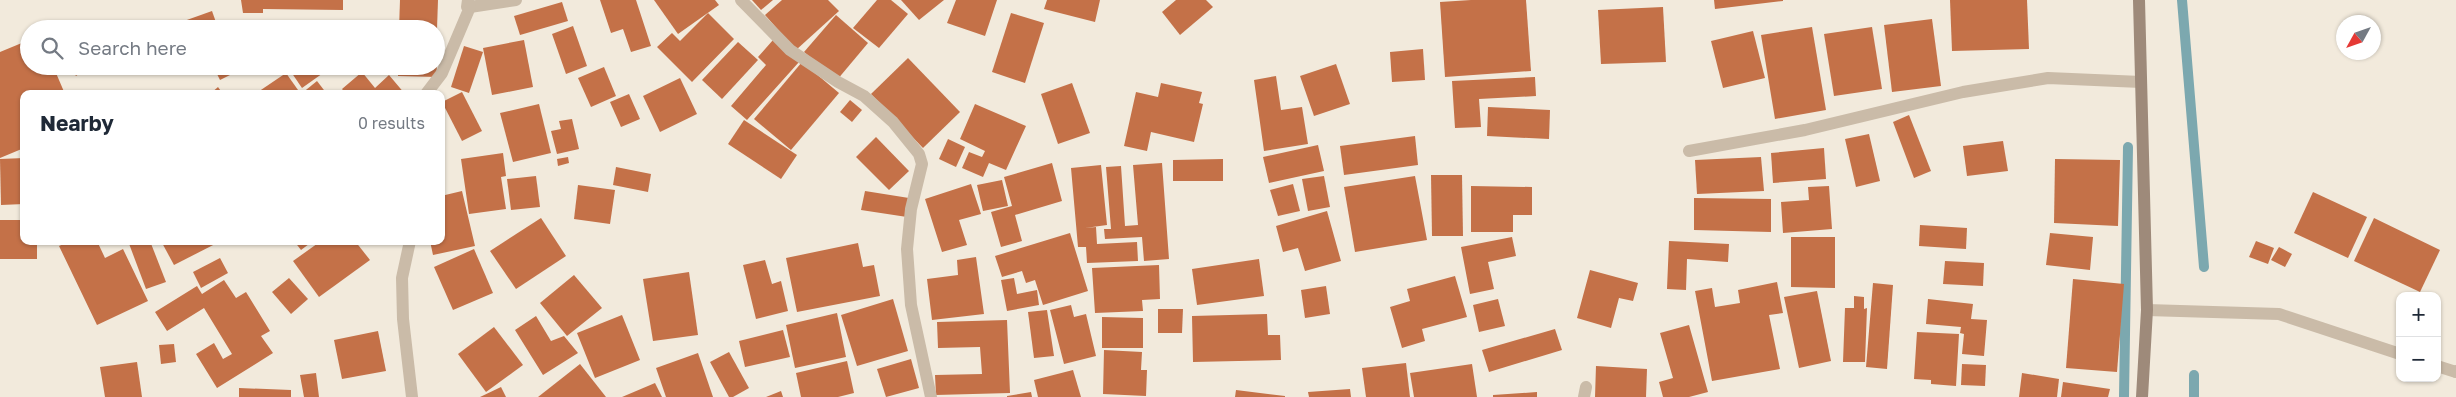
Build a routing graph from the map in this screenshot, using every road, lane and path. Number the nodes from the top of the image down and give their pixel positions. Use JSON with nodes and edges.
{"nodes":[{"id":1,"x":516,"y":0,"type":"edge"},
{"id":2,"x":741,"y":0,"type":"edge"},
{"id":3,"x":2139,"y":0,"type":"edge"},
{"id":4,"x":469,"y":3,"type":"edge"},
{"id":5,"x":445,"y":65,"type":"edge"},
{"id":6,"x":440,"y":75,"type":"edge"},
{"id":7,"x":2141,"y":82,"type":"junction"},
{"id":8,"x":429,"y":90,"type":"edge"},
{"id":9,"x":1689,"y":151,"type":"dead end"},
{"id":10,"x":409,"y":245,"type":"edge"},
{"id":11,"x":2147,"y":310,"type":"junction"},
{"id":12,"x":2396,"y":353,"type":"edge"},
{"id":13,"x":2441,"y":367,"type":"edge"},
{"id":14,"x":2456,"y":372,"type":"edge"},
{"id":15,"x":412,"y":397,"type":"edge"},
{"id":16,"x":931,"y":397,"type":"edge"},
{"id":17,"x":2142,"y":397,"type":"edge"}],
"edges":[{"from":1,"to":4,"type":"street"},
{"from":2,"to":16,"type":"street"},
{"from":3,"to":7,"type":"main road"},
{"from":4,"to":5,"type":"street"},
{"from":6,"to":8,"type":"street"},
{"from":7,"to":9,"type":"street"},
{"from":7,"to":11,"type":"main road"},
{"from":10,"to":15,"type":"street"},
{"from":11,"to":12,"type":"street"},
{"from":11,"to":17,"type":"main road"},
{"from":13,"to":14,"type":"street"}]}
